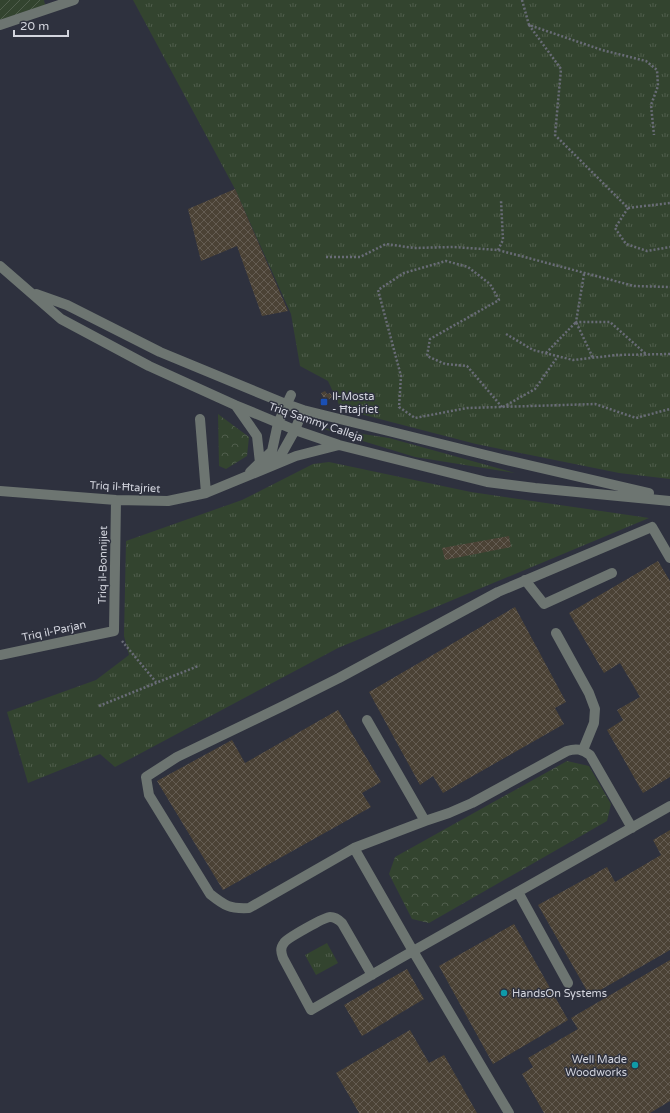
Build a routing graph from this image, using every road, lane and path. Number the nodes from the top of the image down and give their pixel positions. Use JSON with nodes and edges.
{"nodes":[{"id":1,"x":74,"y":0,"type":"edge"},
{"id":2,"x":522,"y":0,"type":"edge"},
{"id":3,"x":54,"y":4,"type":"edge"},
{"id":4,"x":0,"y":25,"type":"edge"},
{"id":5,"x":529,"y":25,"type":"junction"},
{"id":6,"x":654,"y":135,"type":"dead end"},
{"id":7,"x":501,"y":200,"type":"dead end"},
{"id":8,"x":670,"y":203,"type":"edge"},
{"id":9,"x":628,"y":208,"type":"junction"},
{"id":10,"x":670,"y":247,"type":"edge"},
{"id":11,"x":498,"y":250,"type":"junction"},
{"id":12,"x":326,"y":257,"type":"dead end"},
{"id":13,"x":0,"y":266,"type":"edge"},
{"id":14,"x":584,"y":274,"type":"junction"},
{"id":15,"x":670,"y":287,"type":"edge"},
{"id":16,"x":30,"y":292,"type":"junction"},
{"id":17,"x":576,"y":322,"type":"junction"},
{"id":18,"x":506,"y":334,"type":"dead end"},
{"id":19,"x":546,"y":353,"type":"junction"},
{"id":20,"x":670,"y":354,"type":"edge"},
{"id":21,"x":648,"y":355,"type":"junction"},
{"id":22,"x":558,"y":356,"type":"junction"},
{"id":23,"x":593,"y":358,"type":"junction"},
{"id":24,"x":289,"y":400,"type":"junction"},
{"id":25,"x":235,"y":405,"type":"junction"},
{"id":26,"x":502,"y":407,"type":"junction"},
{"id":27,"x":670,"y":409,"type":"edge"},
{"id":28,"x":302,"y":410,"type":"junction"},
{"id":29,"x":200,"y":418,"type":"dead end"},
{"id":30,"x":278,"y":423,"type":"junction"},
{"id":31,"x":295,"y":430,"type":"junction"},
{"id":32,"x":339,"y":445,"type":"junction"},
{"id":33,"x":264,"y":465,"type":"junction"},
{"id":34,"x":0,"y":491,"type":"edge"},
{"id":35,"x":206,"y":493,"type":"junction"},
{"id":36,"x":670,"y":499,"type":"edge"},
{"id":37,"x":116,"y":500,"type":"junction"},
{"id":38,"x":670,"y":558,"type":"edge"},
{"id":39,"x":612,"y":573,"type":"dead end"},
{"id":40,"x":525,"y":580,"type":"junction"},
{"id":41,"x":114,"y":631,"type":"junction"},
{"id":42,"x":556,"y":633,"type":"dead end"},
{"id":43,"x":0,"y":655,"type":"edge"},
{"id":44,"x":198,"y":666,"type":"dead end"},
{"id":45,"x":156,"y":682,"type":"junction"},
{"id":46,"x":99,"y":706,"type":"dead end"},
{"id":47,"x":367,"y":720,"type":"dead end"},
{"id":48,"x":583,"y":750,"type":"junction"},
{"id":49,"x":670,"y":806,"type":"edge"},
{"id":50,"x":425,"y":821,"type":"junction"},
{"id":51,"x":632,"y":828,"type":"junction"},
{"id":52,"x":354,"y":848,"type":"junction"},
{"id":53,"x":518,"y":892,"type":"junction"},
{"id":54,"x":413,"y":951,"type":"junction"},
{"id":55,"x":372,"y":975,"type":"junction"},
{"id":56,"x":568,"y":982,"type":"dead end"},
{"id":57,"x":509,"y":1113,"type":"edge"}],
"edges":[{"from":1,"to":3,"type":"street"},
{"from":2,"to":5,"type":"path"},
{"from":3,"to":4,"type":"street"},
{"from":5,"to":6,"type":"path"},
{"from":5,"to":9,"type":"path"},
{"from":7,"to":11,"type":"path"},
{"from":8,"to":9,"type":"path"},
{"from":9,"to":10,"type":"path"},
{"from":11,"to":12,"type":"path"},
{"from":11,"to":14,"type":"path"},
{"from":13,"to":16,"type":"street","name":"Triq Sammy Calleja"},
{"from":14,"to":15,"type":"path"},
{"from":14,"to":17,"type":"path"},
{"from":16,"to":24,"type":"street","name":"Triq Sammy Calleja"},
{"from":16,"to":25,"type":"street","name":"Triq Sammy Calleja"},
{"from":17,"to":19,"type":"path"},
{"from":17,"to":21,"type":"path"},
{"from":17,"to":23,"type":"path"},
{"from":18,"to":19,"type":"path"},
{"from":19,"to":22,"type":"path"},
{"from":20,"to":21,"type":"path"},
{"from":21,"to":23,"type":"path"},
{"from":22,"to":23,"type":"path"},
{"from":22,"to":26,"type":"path"},
{"from":24,"to":28,"type":"street","name":"Triq Sammy Calleja"},
{"from":24,"to":30,"type":"street","name":"Triq il-Ħtajriet"},
{"from":25,"to":30,"type":"street","name":"Triq Sammy Calleja"},
{"from":25,"to":33,"type":"street"},
{"from":26,"to":26,"type":"path"},
{"from":26,"to":27,"type":"path"},
{"from":28,"to":31,"type":"street","name":"Triq il-Ħtajriet"},
{"from":28,"to":36,"type":"street","name":"Triq Sammy Calleja"},
{"from":29,"to":35,"type":"street"},
{"from":30,"to":31,"type":"street","name":"Triq Sammy Calleja"},
{"from":30,"to":33,"type":"street","name":"Triq il-Ħtajriet"},
{"from":31,"to":32,"type":"street","name":"Triq Sammy Calleja"},
{"from":31,"to":33,"type":"street","name":"Triq il-Ħtajriet"},
{"from":32,"to":33,"type":"street","name":"Triq il-Ħtajriet"},
{"from":32,"to":36,"type":"street","name":"Triq Sammy Calleja"},
{"from":33,"to":35,"type":"street","name":"Triq il-Ħtajriet"},
{"from":34,"to":37,"type":"street","name":"Triq il-Ħtajriet"},
{"from":35,"to":37,"type":"street","name":"Triq il-Ħtajriet"},
{"from":37,"to":41,"type":"street","name":"Triq il-Bonnijiet"},
{"from":38,"to":40,"type":"street"},
{"from":39,"to":40,"type":"street"},
{"from":40,"to":52,"type":"street"},
{"from":41,"to":43,"type":"street","name":"Triq il-Parjan"},
{"from":41,"to":45,"type":"path"},
{"from":42,"to":48,"type":"street"},
{"from":44,"to":45,"type":"path"},
{"from":45,"to":46,"type":"path"},
{"from":47,"to":50,"type":"street"},
{"from":48,"to":50,"type":"street"},
{"from":48,"to":51,"type":"street"},
{"from":49,"to":51,"type":"street"},
{"from":50,"to":52,"type":"street"},
{"from":51,"to":53,"type":"street"},
{"from":52,"to":54,"type":"street"},
{"from":53,"to":54,"type":"street"},
{"from":53,"to":56,"type":"street"},
{"from":54,"to":55,"type":"street"},
{"from":54,"to":57,"type":"street"},
{"from":55,"to":55,"type":"street"}]}
